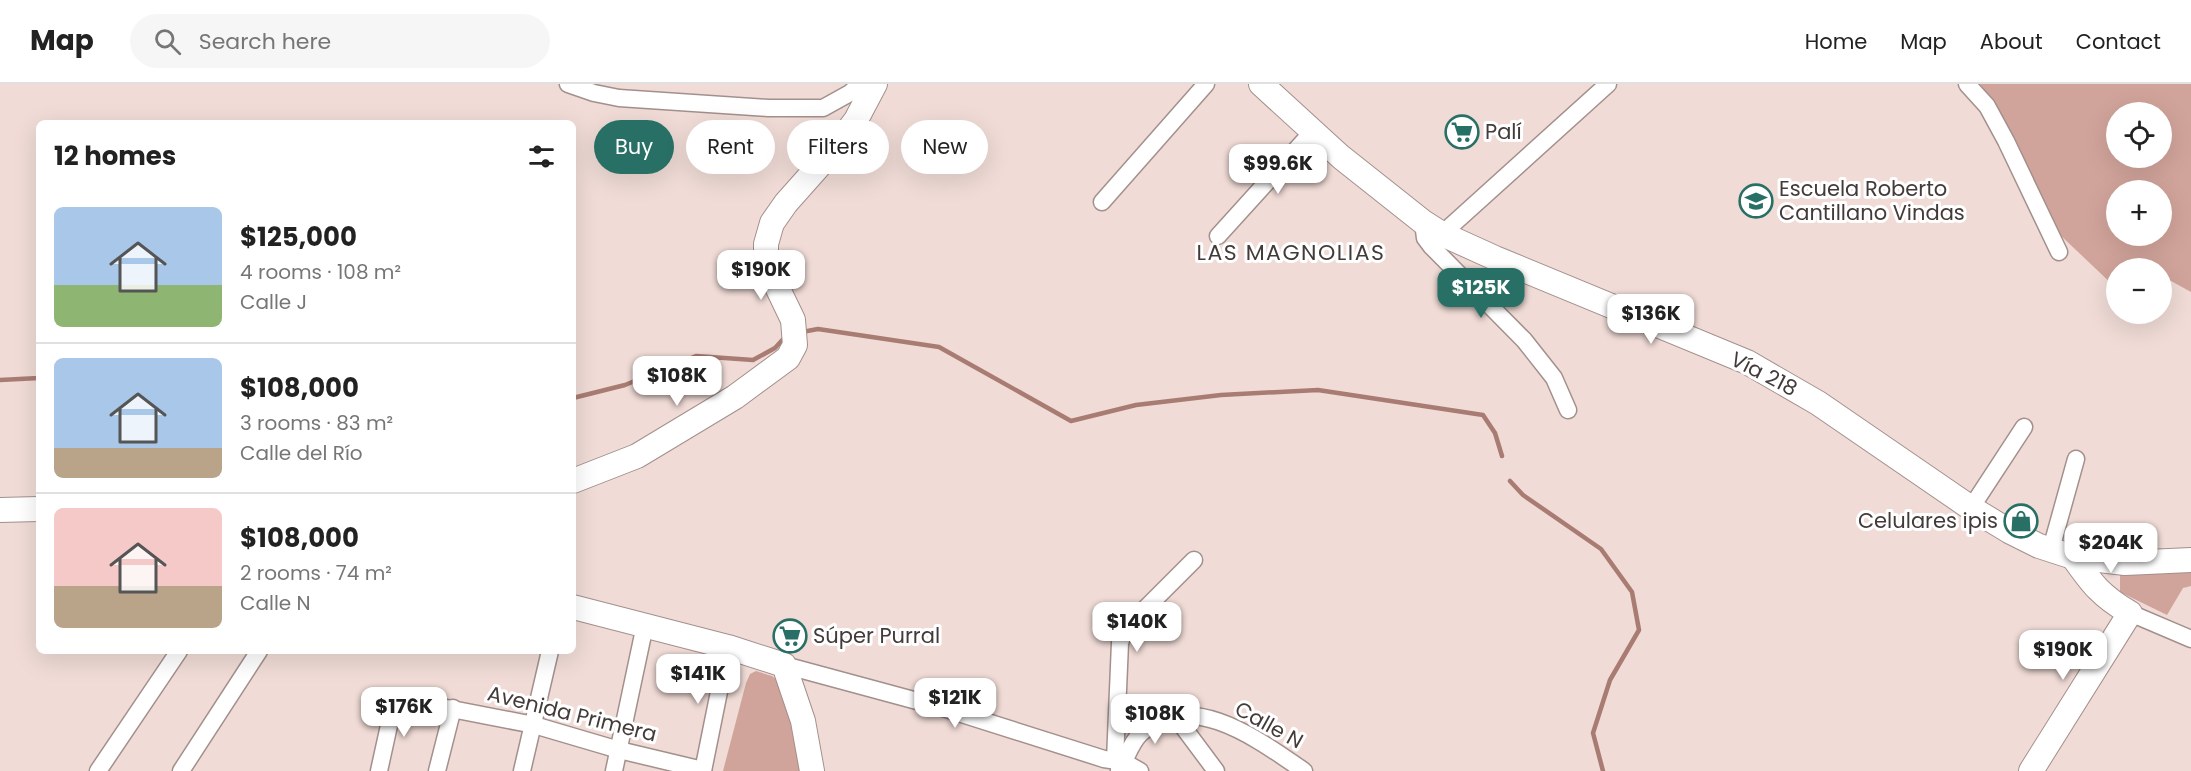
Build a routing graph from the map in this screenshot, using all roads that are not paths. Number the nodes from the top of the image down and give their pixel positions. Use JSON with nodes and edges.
{"nodes":[{"id":1,"x":568,"y":84,"type":"edge"},
{"id":2,"x":860,"y":84,"type":"edge"},
{"id":3,"x":875,"y":84,"type":"edge"},
{"id":4,"x":1206,"y":84,"type":"edge"},
{"id":5,"x":1261,"y":84,"type":"edge"},
{"id":6,"x":1608,"y":84,"type":"edge"},
{"id":7,"x":1967,"y":84,"type":"edge"},
{"id":8,"x":1313,"y":131,"type":"junction"},
{"id":9,"x":1102,"y":201,"type":"dead end"},
{"id":10,"x":1432,"y":228,"type":"junction"},
{"id":11,"x":1218,"y":236,"type":"dead end"},
{"id":12,"x":2059,"y":252,"type":"dead end"},
{"id":13,"x":1568,"y":410,"type":"dead end"},
{"id":14,"x":2024,"y":428,"type":"dead end"},
{"id":15,"x":2076,"y":459,"type":"dead end"},
{"id":16,"x":576,"y":480,"type":"edge"},
{"id":17,"x":1971,"y":508,"type":"junction"},
{"id":18,"x":36,"y":509,"type":"edge"},
{"id":19,"x":0,"y":510,"type":"edge"},
{"id":20,"x":2062,"y":553,"type":"junction"},
{"id":21,"x":1194,"y":560,"type":"dead end"},
{"id":22,"x":2191,"y":560,"type":"edge"},
{"id":23,"x":576,"y":608,"type":"edge"},
{"id":24,"x":2130,"y":613,"type":"junction"},
{"id":25,"x":645,"y":625,"type":"junction"},
{"id":26,"x":2191,"y":639,"type":"edge"},
{"id":27,"x":728,"y":647,"type":"junction"},
{"id":28,"x":177,"y":654,"type":"edge"},
{"id":29,"x":257,"y":654,"type":"edge"},
{"id":30,"x":549,"y":654,"type":"edge"},
{"id":31,"x":784,"y":665,"type":"junction"},
{"id":32,"x":453,"y":708,"type":"junction"},
{"id":33,"x":1175,"y":716,"type":"junction"},
{"id":34,"x":534,"y":725,"type":"junction"},
{"id":35,"x":620,"y":750,"type":"junction"},
{"id":36,"x":1119,"y":764,"type":"edge"},
{"id":37,"x":703,"y":770,"type":"edge"},
{"id":38,"x":98,"y":771,"type":"edge"},
{"id":39,"x":181,"y":771,"type":"edge"},
{"id":40,"x":379,"y":771,"type":"edge"},
{"id":41,"x":437,"y":771,"type":"edge"},
{"id":42,"x":522,"y":771,"type":"edge"},
{"id":43,"x":614,"y":771,"type":"edge"},
{"id":44,"x":812,"y":771,"type":"edge"},
{"id":45,"x":1140,"y":771,"type":"edge"},
{"id":46,"x":1216,"y":771,"type":"edge"},
{"id":47,"x":1304,"y":771,"type":"edge"},
{"id":48,"x":2031,"y":771,"type":"edge"}],
"edges":[{"from":1,"to":2,"type":"street"},
{"from":3,"to":16,"type":"street"},
{"from":4,"to":9,"type":"street"},
{"from":5,"to":8,"type":"street","name":"Vía 218"},
{"from":6,"to":10,"type":"street"},
{"from":7,"to":12,"type":"street"},
{"from":8,"to":10,"type":"street","name":"Vía 218"},
{"from":8,"to":11,"type":"street"},
{"from":10,"to":13,"type":"street"},
{"from":10,"to":17,"type":"street","name":"Vía 218"},
{"from":14,"to":17,"type":"street"},
{"from":15,"to":20,"type":"street"},
{"from":17,"to":20,"type":"street","name":"Vía 218"},
{"from":18,"to":19,"type":"street"},
{"from":20,"to":22,"type":"street","name":"Vía 218"},
{"from":20,"to":24,"type":"street"},
{"from":21,"to":36,"type":"street"},
{"from":23,"to":25,"type":"street"},
{"from":24,"to":26,"type":"street"},
{"from":24,"to":48,"type":"street"},
{"from":25,"to":27,"type":"street"},
{"from":25,"to":35,"type":"street"},
{"from":27,"to":31,"type":"street"},
{"from":27,"to":37,"type":"street"},
{"from":28,"to":38,"type":"street"},
{"from":29,"to":39,"type":"street"},
{"from":30,"to":34,"type":"street"},
{"from":31,"to":36,"type":"street"},
{"from":31,"to":44,"type":"street"},
{"from":32,"to":34,"type":"street","name":"Avenida Primera"},
{"from":32,"to":40,"type":"street","name":"Avenida Primera"},
{"from":32,"to":41,"type":"street"},
{"from":33,"to":36,"type":"street"},
{"from":33,"to":46,"type":"street"},
{"from":33,"to":47,"type":"street","name":"Calle N"},
{"from":34,"to":35,"type":"street","name":"Avenida Primera"},
{"from":34,"to":42,"type":"street"},
{"from":35,"to":37,"type":"street","name":"Avenida Primera"},
{"from":35,"to":43,"type":"street"},
{"from":36,"to":45,"type":"street"}]}
